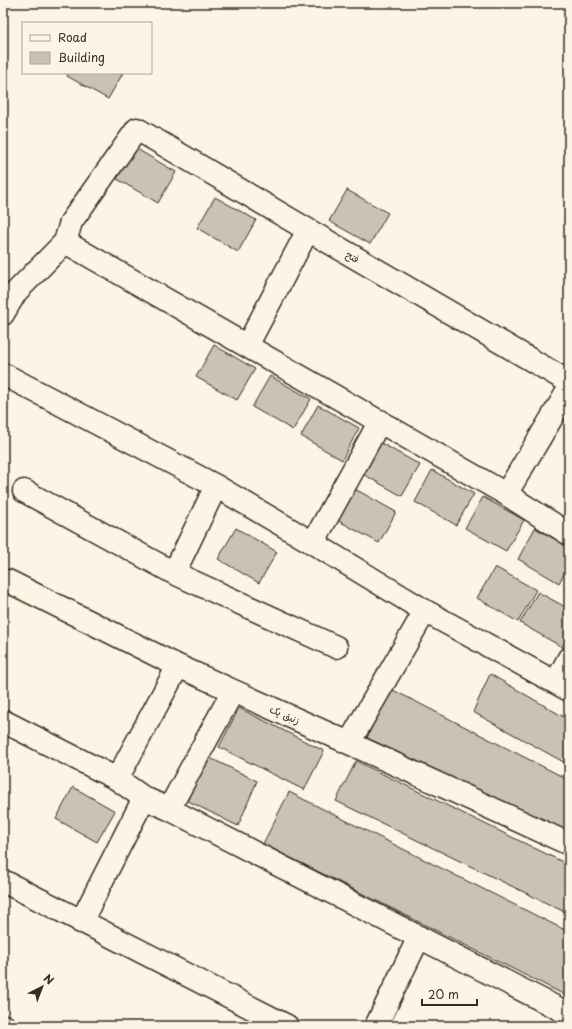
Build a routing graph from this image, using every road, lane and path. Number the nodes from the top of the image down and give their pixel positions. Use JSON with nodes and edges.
{"nodes":[{"id":1,"x":308,"y":230,"type":"junction"},
{"id":2,"x":65,"y":242,"type":"junction"},
{"id":3,"x":3,"y":314,"type":"edge"},
{"id":4,"x":247,"y":346,"type":"junction"},
{"id":5,"x":3,"y":374,"type":"edge"},
{"id":6,"x":569,"y":382,"type":"edge"},
{"id":7,"x":569,"y":389,"type":"edge"},
{"id":8,"x":380,"y":421,"type":"junction"},
{"id":9,"x":216,"y":486,"type":"junction"},
{"id":10,"x":24,"y":491,"type":"dead end"},
{"id":11,"x":506,"y":494,"type":"junction"},
{"id":12,"x":569,"y":534,"type":"edge"},
{"id":13,"x":313,"y":543,"type":"junction"},
{"id":14,"x":174,"y":573,"type":"junction"},
{"id":15,"x":3,"y":582,"type":"edge"},
{"id":16,"x":425,"y":611,"type":"junction"},
{"id":17,"x":336,"y":647,"type":"dead end"},
{"id":18,"x":569,"y":658,"type":"edge"},
{"id":19,"x":178,"y":666,"type":"junction"},
{"id":20,"x":562,"y":686,"type":"edge"},
{"id":21,"x":233,"y":690,"type":"junction"},
{"id":22,"x":3,"y":721,"type":"edge"},
{"id":23,"x":349,"y":743,"type":"junction"},
{"id":24,"x":118,"y":779,"type":"junction"},
{"id":25,"x":144,"y":798,"type":"junction"},
{"id":26,"x":169,"y":809,"type":"junction"},
{"id":27,"x":569,"y":844,"type":"edge"},
{"id":28,"x":3,"y":881,"type":"edge"},
{"id":29,"x":81,"y":922,"type":"junction"},
{"id":30,"x":420,"y":937,"type":"junction"},
{"id":31,"x":569,"y":1014,"type":"edge"},
{"id":32,"x":287,"y":1026,"type":"edge"},
{"id":33,"x":376,"y":1026,"type":"edge"}],
"edges":[{"from":1,"to":2,"type":"street","name":"فتح"},
{"from":1,"to":4,"type":"street"},
{"from":1,"to":6,"type":"street","name":"فتح"},
{"from":2,"to":3,"type":"street"},
{"from":2,"to":4,"type":"street"},
{"from":4,"to":8,"type":"street"},
{"from":5,"to":9,"type":"street"},
{"from":7,"to":11,"type":"street"},
{"from":8,"to":11,"type":"street"},
{"from":8,"to":13,"type":"street"},
{"from":9,"to":13,"type":"street"},
{"from":9,"to":14,"type":"street"},
{"from":10,"to":14,"type":"street"},
{"from":11,"to":12,"type":"street"},
{"from":13,"to":16,"type":"street"},
{"from":14,"to":17,"type":"street"},
{"from":15,"to":19,"type":"street","name":"زنبق یک"},
{"from":16,"to":20,"type":"street"},
{"from":16,"to":23,"type":"street"},
{"from":18,"to":20,"type":"street"},
{"from":19,"to":21,"type":"street","name":"زنبق یک"},
{"from":19,"to":24,"type":"street"},
{"from":21,"to":23,"type":"street","name":"زنبق یک"},
{"from":21,"to":26,"type":"street"},
{"from":22,"to":24,"type":"street"},
{"from":23,"to":27,"type":"street","name":"زنبق یک"},
{"from":24,"to":25,"type":"street"},
{"from":25,"to":26,"type":"street"},
{"from":25,"to":29,"type":"street"},
{"from":26,"to":30,"type":"street"},
{"from":28,"to":29,"type":"street"},
{"from":29,"to":32,"type":"street"},
{"from":30,"to":31,"type":"street"},
{"from":30,"to":33,"type":"street"}]}
